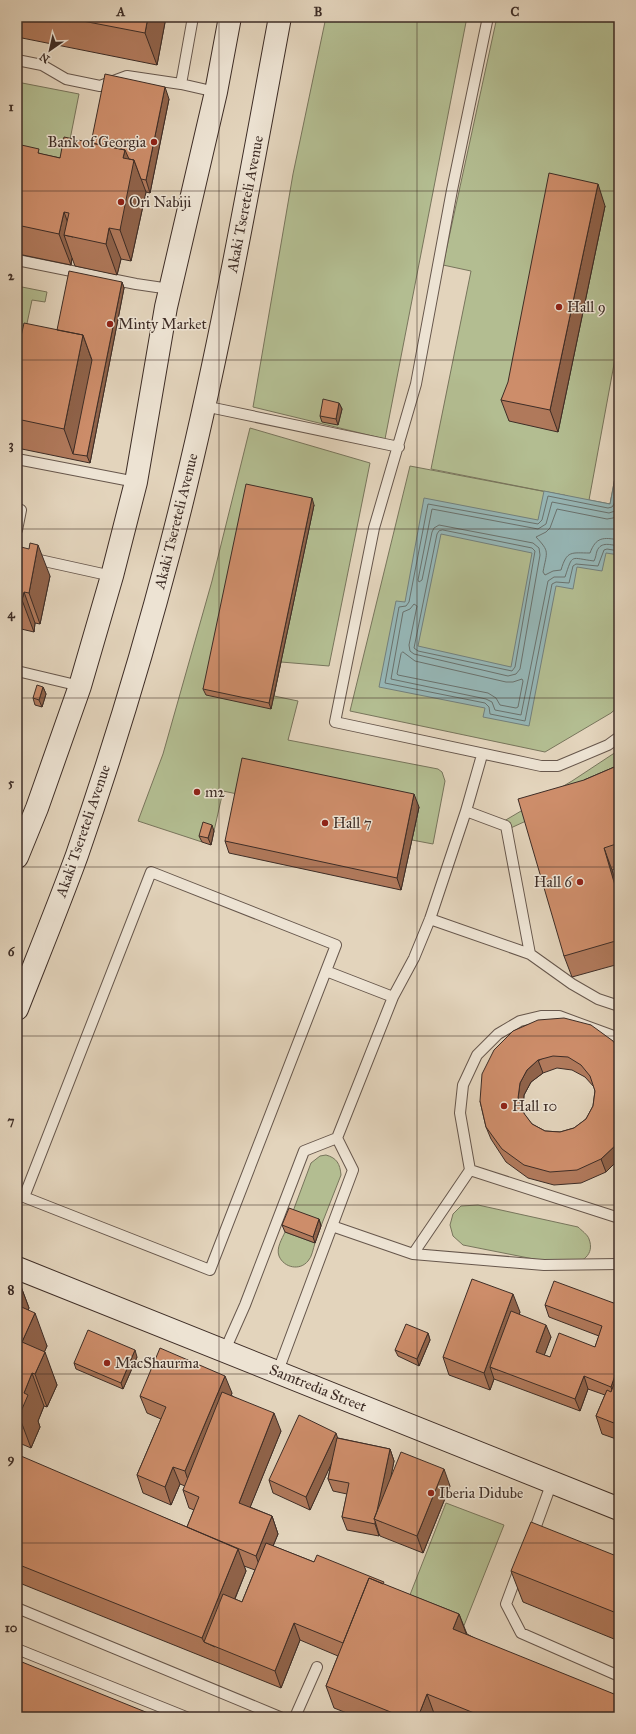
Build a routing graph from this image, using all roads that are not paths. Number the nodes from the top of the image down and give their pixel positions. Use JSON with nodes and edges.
{"nodes":[{"id":1,"x":193,"y":17,"type":"edge"},
{"id":2,"x":230,"y":17,"type":"edge"},
{"id":3,"x":280,"y":17,"type":"edge"},
{"id":4,"x":488,"y":17,"type":"edge"},
{"id":5,"x":17,"y":60,"type":"edge"},
{"id":6,"x":181,"y":84,"type":"junction"},
{"id":7,"x":216,"y":92,"type":"junction"},
{"id":8,"x":17,"y":260,"type":"edge"},
{"id":9,"x":170,"y":289,"type":"junction"},
{"id":10,"x":204,"y":406,"type":"junction"},
{"id":11,"x":399,"y":447,"type":"junction"},
{"id":12,"x":17,"y":459,"type":"edge"},
{"id":13,"x":136,"y":482,"type":"junction"},
{"id":14,"x":21,"y":510,"type":"dead end"},
{"id":15,"x":17,"y":530,"type":"edge"},
{"id":16,"x":17,"y":555,"type":"edge"},
{"id":17,"x":112,"y":576,"type":"junction"},
{"id":18,"x":17,"y":671,"type":"edge"},
{"id":19,"x":80,"y":686,"type":"junction"},
{"id":20,"x":619,"y":737,"type":"edge"},
{"id":21,"x":482,"y":755,"type":"junction"},
{"id":22,"x":466,"y":811,"type":"junction"},
{"id":23,"x":17,"y":857,"type":"edge"},
{"id":24,"x":430,"y":919,"type":"junction"},
{"id":25,"x":530,"y":954,"type":"junction"},
{"id":26,"x":326,"y":971,"type":"junction"},
{"id":27,"x":393,"y":997,"type":"junction"},
{"id":28,"x":619,"y":1006,"type":"edge"},
{"id":29,"x":17,"y":1009,"type":"edge"},
{"id":30,"x":619,"y":1038,"type":"edge"},
{"id":31,"x":337,"y":1138,"type":"junction"},
{"id":32,"x":470,"y":1170,"type":"junction"},
{"id":33,"x":619,"y":1218,"type":"edge"},
{"id":34,"x":332,"y":1226,"type":"junction"},
{"id":35,"x":413,"y":1254,"type":"junction"},
{"id":36,"x":619,"y":1264,"type":"edge"},
{"id":37,"x":17,"y":1268,"type":"edge"},
{"id":38,"x":225,"y":1350,"type":"junction"},
{"id":39,"x":278,"y":1371,"type":"junction"},
{"id":40,"x":552,"y":1482,"type":"junction"},
{"id":41,"x":619,"y":1509,"type":"edge"},
{"id":42,"x":528,"y":1548,"type":"edge"},
{"id":43,"x":522,"y":1562,"type":"edge"},
{"id":44,"x":17,"y":1608,"type":"edge"},
{"id":45,"x":17,"y":1648,"type":"edge"},
{"id":46,"x":317,"y":1667,"type":"dead end"},
{"id":47,"x":619,"y":1676,"type":"edge"},
{"id":48,"x":186,"y":1717,"type":"edge"},
{"id":49,"x":280,"y":1717,"type":"edge"},
{"id":50,"x":295,"y":1717,"type":"edge"}],
"edges":[{"from":1,"to":6,"type":"lane"},
{"from":2,"to":7,"type":"main road"},
{"from":3,"to":10,"type":"main road","name":"Akaki Tsereteli Avenue"},
{"from":4,"to":11,"type":"lane"},
{"from":5,"to":6,"type":"lane"},
{"from":6,"to":7,"type":"lane"},
{"from":7,"to":9,"type":"main road"},
{"from":8,"to":9,"type":"lane"},
{"from":9,"to":13,"type":"main road"},
{"from":10,"to":11,"type":"lane"},
{"from":10,"to":29,"type":"main road","name":"Akaki Tsereteli Avenue"},
{"from":11,"to":21,"type":"lane"},
{"from":12,"to":13,"type":"lane"},
{"from":13,"to":17,"type":"main road"},
{"from":14,"to":15,"type":"lane"},
{"from":16,"to":17,"type":"lane"},
{"from":17,"to":19,"type":"main road"},
{"from":18,"to":19,"type":"lane"},
{"from":19,"to":23,"type":"main road"},
{"from":20,"to":21,"type":"lane"},
{"from":21,"to":22,"type":"lane"},
{"from":22,"to":24,"type":"lane"},
{"from":22,"to":25,"type":"lane"},
{"from":24,"to":25,"type":"lane"},
{"from":24,"to":27,"type":"lane"},
{"from":25,"to":28,"type":"lane"},
{"from":26,"to":26,"type":"lane"},
{"from":26,"to":27,"type":"lane"},
{"from":27,"to":31,"type":"lane"},
{"from":30,"to":32,"type":"lane"},
{"from":31,"to":34,"type":"lane"},
{"from":31,"to":38,"type":"lane"},
{"from":32,"to":33,"type":"lane"},
{"from":32,"to":35,"type":"lane"},
{"from":34,"to":35,"type":"lane"},
{"from":34,"to":39,"type":"lane"},
{"from":35,"to":36,"type":"lane"},
{"from":37,"to":38,"type":"main road","name":"Samtredia Street"},
{"from":38,"to":39,"type":"main road","name":"Samtredia Street"},
{"from":39,"to":40,"type":"main road","name":"Samtredia Street"},
{"from":40,"to":41,"type":"main road","name":"Samtredia Street"},
{"from":40,"to":42,"type":"lane"},
{"from":43,"to":47,"type":"lane"},
{"from":44,"to":49,"type":"lane"},
{"from":45,"to":48,"type":"lane"},
{"from":46,"to":50,"type":"lane"}]}
